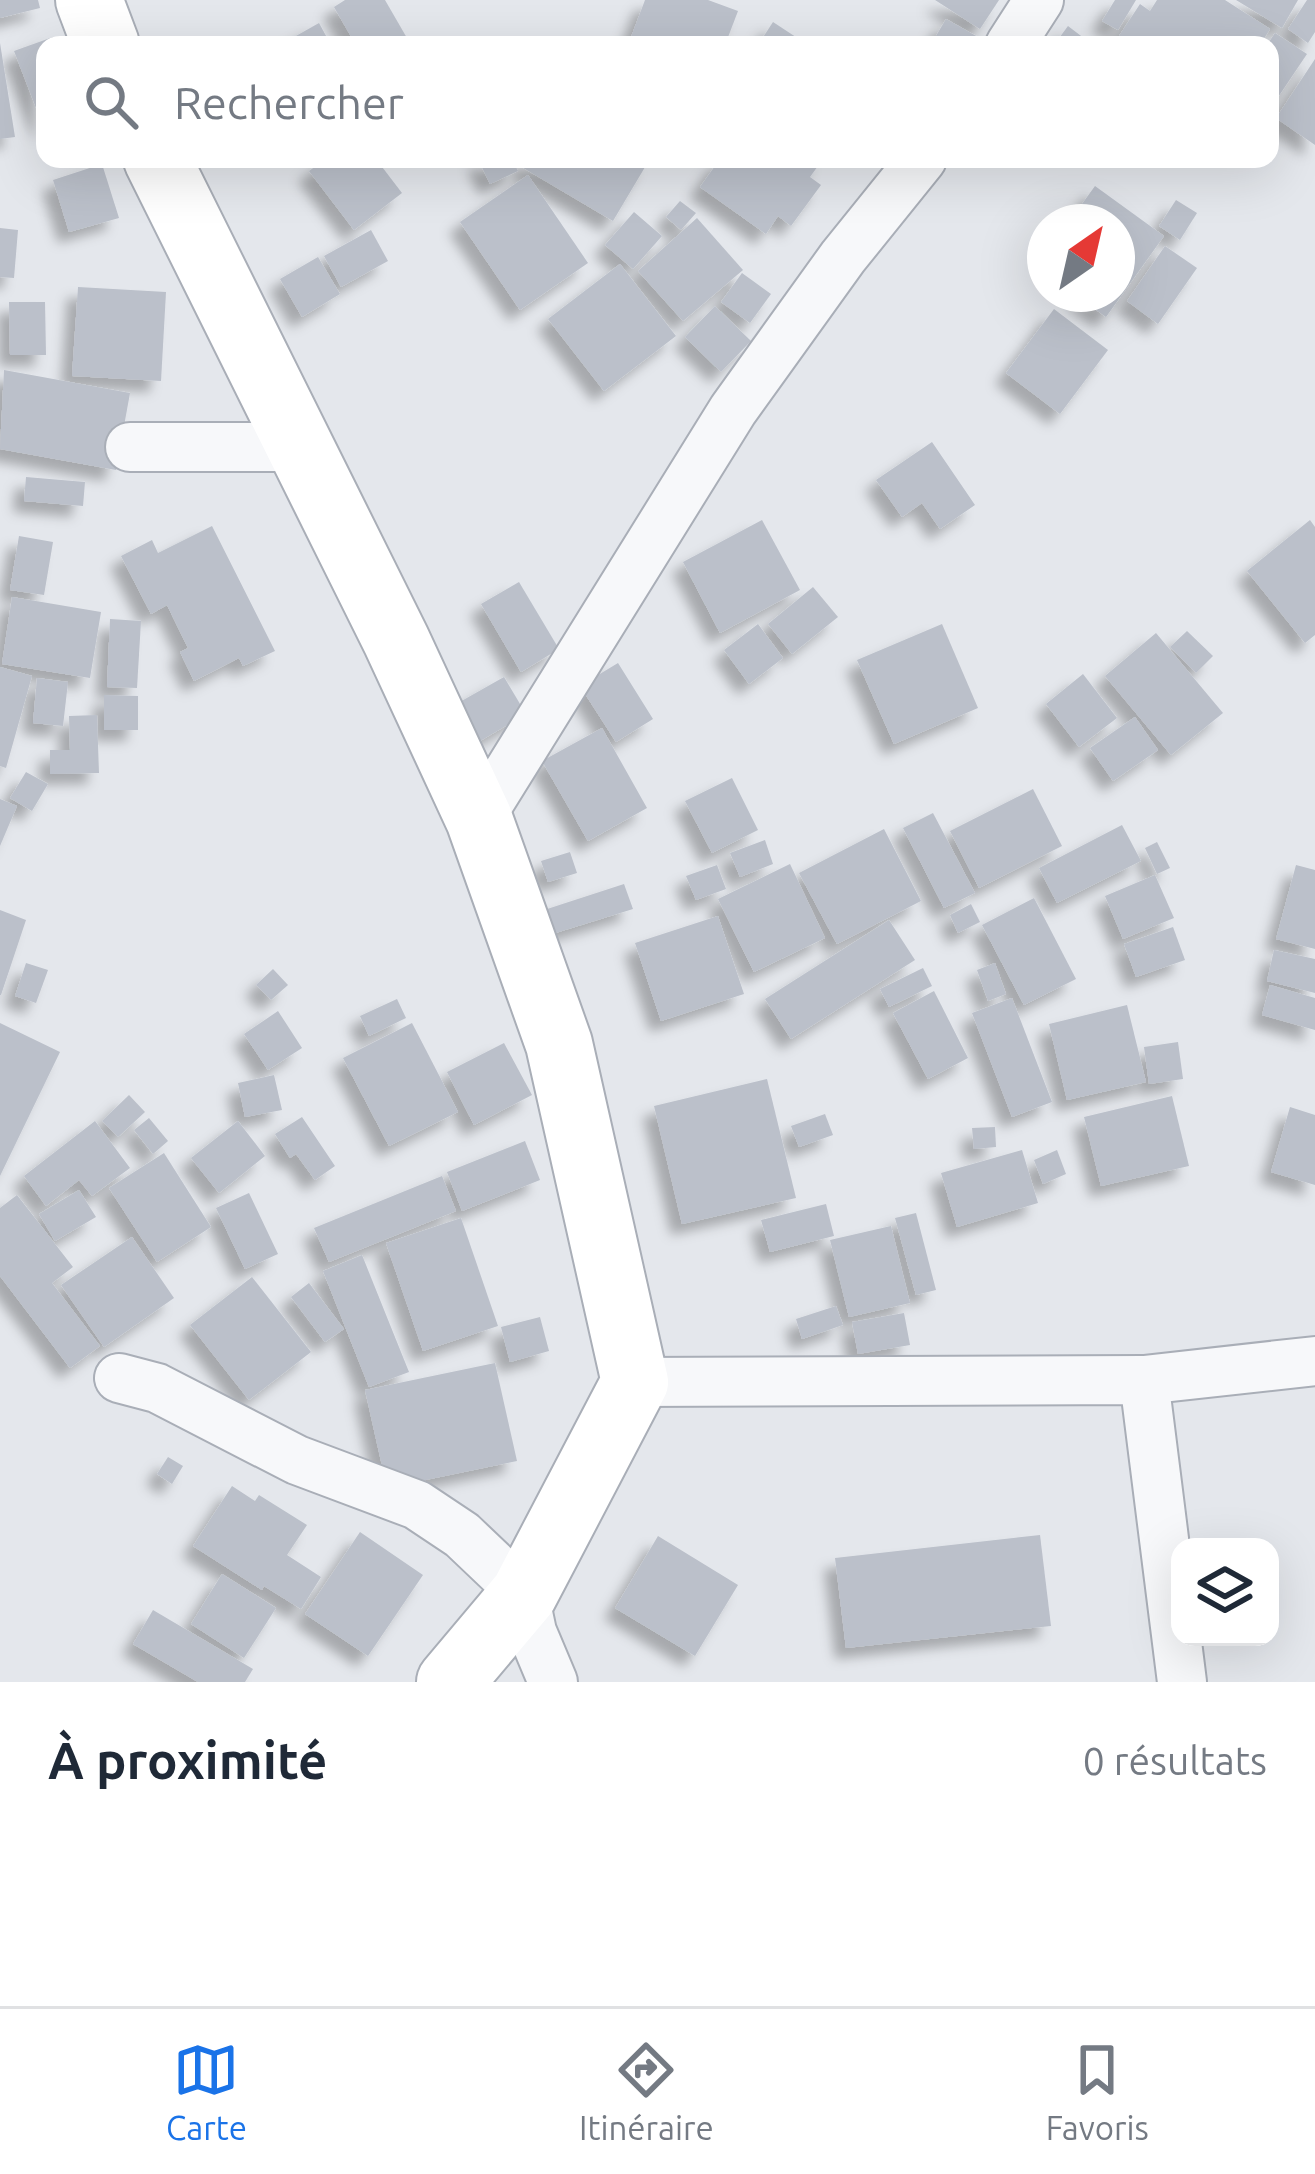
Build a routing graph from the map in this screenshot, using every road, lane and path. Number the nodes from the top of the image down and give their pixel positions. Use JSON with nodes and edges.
{"nodes":[{"id":1,"x":89,"y":0,"type":"edge"},
{"id":2,"x":1039,"y":0,"type":"edge"},
{"id":3,"x":103,"y":36,"type":"edge"},
{"id":4,"x":1016,"y":36,"type":"edge"},
{"id":5,"x":161,"y":168,"type":"edge"},
{"id":6,"x":915,"y":168,"type":"edge"},
{"id":7,"x":130,"y":447,"type":"dead end"},
{"id":8,"x":299,"y":447,"type":"junction"},
{"id":9,"x":479,"y":819,"type":"junction"},
{"id":10,"x":1315,"y":1361,"type":"edge"},
{"id":11,"x":118,"y":1378,"type":"dead end"},
{"id":12,"x":1144,"y":1380,"type":"junction"},
{"id":13,"x":635,"y":1382,"type":"junction"},
{"id":14,"x":524,"y":1594,"type":"junction"},
{"id":15,"x":451,"y":1682,"type":"edge"},
{"id":16,"x":553,"y":1682,"type":"edge"},
{"id":17,"x":1182,"y":1682,"type":"edge"}],
"edges":[{"from":1,"to":3,"type":"street"},
{"from":2,"to":4,"type":"street"},
{"from":5,"to":8,"type":"street"},
{"from":6,"to":9,"type":"street"},
{"from":7,"to":8,"type":"street"},
{"from":8,"to":9,"type":"street"},
{"from":9,"to":13,"type":"street"},
{"from":10,"to":12,"type":"street"},
{"from":11,"to":14,"type":"street"},
{"from":12,"to":13,"type":"street"},
{"from":12,"to":17,"type":"street"},
{"from":13,"to":14,"type":"street"},
{"from":14,"to":15,"type":"street"},
{"from":14,"to":16,"type":"street"}]}
